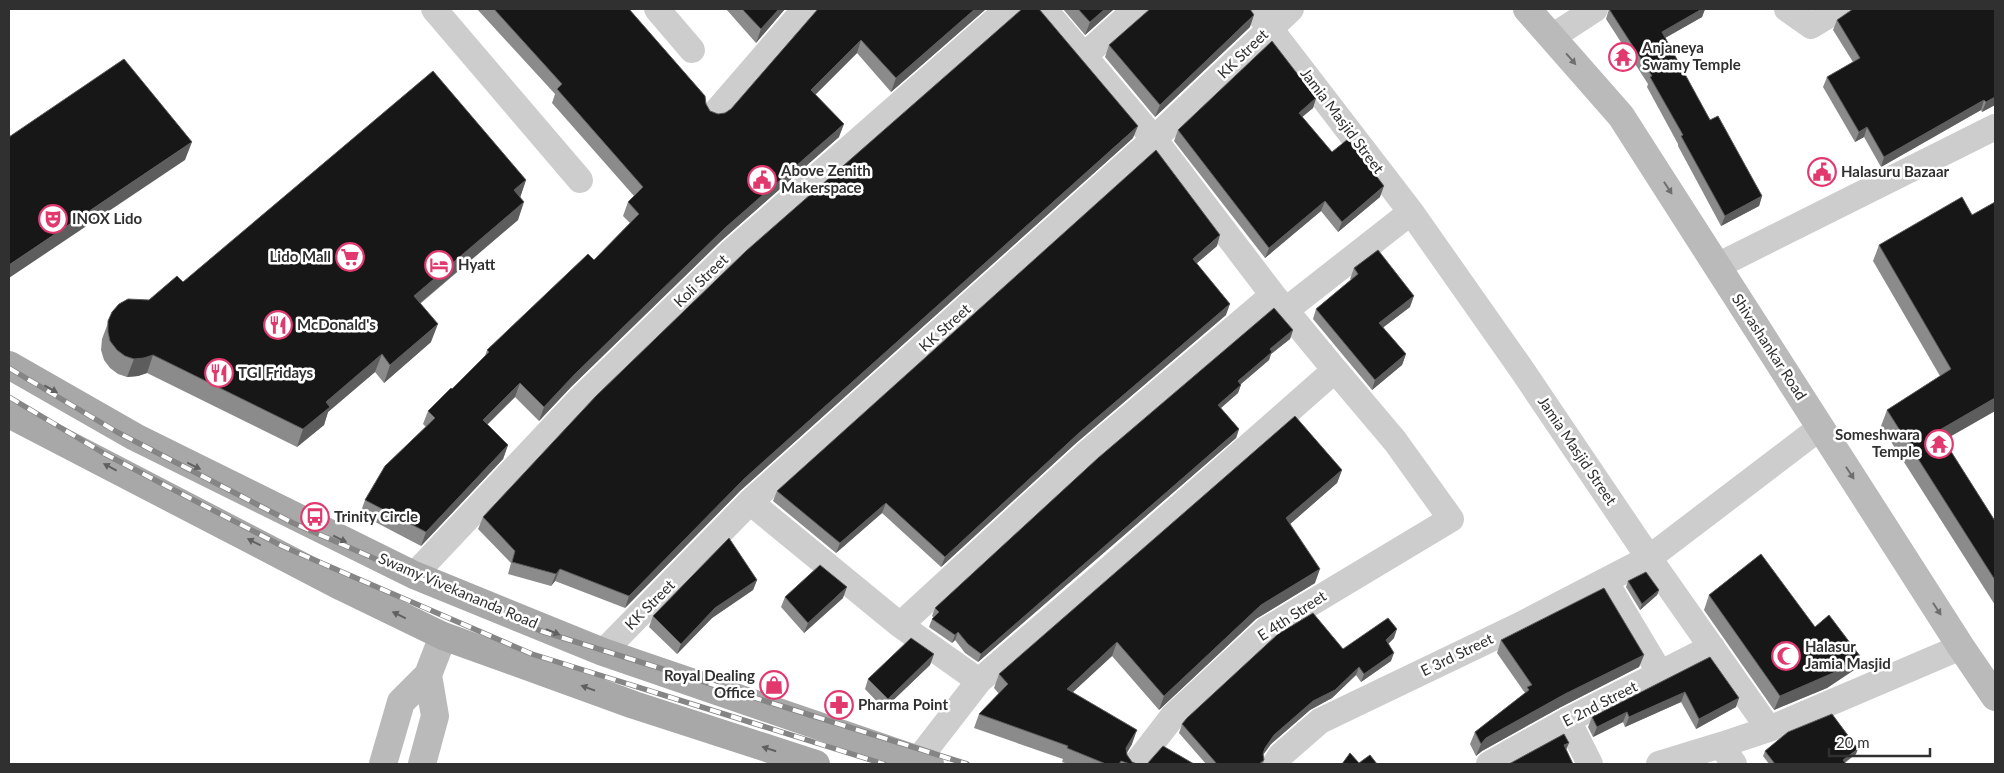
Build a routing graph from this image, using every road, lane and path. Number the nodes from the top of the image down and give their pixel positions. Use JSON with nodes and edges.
{"nodes":[{"id":1,"x":434,"y":9,"type":"edge"},
{"id":2,"x":657,"y":9,"type":"edge"},
{"id":3,"x":805,"y":9,"type":"edge"},
{"id":4,"x":1008,"y":9,"type":"edge"},
{"id":5,"x":1044,"y":9,"type":"edge"},
{"id":6,"x":1136,"y":9,"type":"edge"},
{"id":7,"x":1291,"y":9,"type":"edge"},
{"id":8,"x":1527,"y":9,"type":"edge"},
{"id":9,"x":1595,"y":9,"type":"edge"},
{"id":10,"x":1787,"y":9,"type":"edge"},
{"id":11,"x":1839,"y":9,"type":"edge"},
{"id":12,"x":1263,"y":18,"type":"edge"},
{"id":13,"x":1552,"y":37,"type":"junction"},
{"id":14,"x":692,"y":50,"type":"dead end"},
{"id":15,"x":1084,"y":56,"type":"junction"},
{"id":16,"x":715,"y":113,"type":"edge"},
{"id":17,"x":1995,"y":127,"type":"edge"},
{"id":18,"x":1154,"y":139,"type":"junction"},
{"id":19,"x":580,"y":180,"type":"dead end"},
{"id":20,"x":1411,"y":212,"type":"junction"},
{"id":21,"x":1717,"y":266,"type":"junction"},
{"id":22,"x":1279,"y":303,"type":"junction"},
{"id":23,"x":9,"y":365,"type":"edge"},
{"id":24,"x":1336,"y":370,"type":"junction"},
{"id":25,"x":9,"y":414,"type":"edge"},
{"id":26,"x":1820,"y":427,"type":"junction"},
{"id":27,"x":750,"y":502,"type":"junction"},
{"id":28,"x":1649,"y":558,"type":"junction"},
{"id":29,"x":414,"y":575,"type":"junction"},
{"id":30,"x":1605,"y":581,"type":"junction"},
{"id":31,"x":900,"y":625,"type":"junction"},
{"id":32,"x":443,"y":636,"type":"junction"},
{"id":33,"x":1712,"y":647,"type":"junction"},
{"id":34,"x":1961,"y":647,"type":"junction"},
{"id":35,"x":603,"y":652,"type":"junction"},
{"id":36,"x":1660,"y":673,"type":"junction"},
{"id":37,"x":428,"y":675,"type":"junction"},
{"id":38,"x":979,"y":680,"type":"junction"},
{"id":39,"x":1995,"y":697,"type":"edge"},
{"id":40,"x":401,"y":702,"type":"junction"},
{"id":41,"x":435,"y":716,"type":"junction"},
{"id":42,"x":1568,"y":720,"type":"junction"},
{"id":43,"x":1769,"y":729,"type":"junction"},
{"id":44,"x":1727,"y":755,"type":"edge"},
{"id":45,"x":924,"y":762,"type":"edge"},
{"id":46,"x":383,"y":764,"type":"edge"},
{"id":47,"x":422,"y":764,"type":"edge"},
{"id":48,"x":816,"y":764,"type":"edge"},
{"id":49,"x":1136,"y":764,"type":"edge"},
{"id":50,"x":1275,"y":764,"type":"edge"},
{"id":51,"x":1489,"y":764,"type":"edge"},
{"id":52,"x":1590,"y":764,"type":"edge"},
{"id":53,"x":1659,"y":764,"type":"edge"}],
"edges":[{"from":1,"to":19,"type":"street"},
{"from":2,"to":14,"type":"street"},
{"from":3,"to":16,"type":"street"},
{"from":4,"to":29,"type":"street","name":"Koli Street"},
{"from":5,"to":15,"type":"street"},
{"from":6,"to":15,"type":"street"},
{"from":7,"to":12,"type":"street","name":"KK Street"},
{"from":8,"to":13,"type":"street","name":"Shivashankar Road"},
{"from":9,"to":13,"type":"street"},
{"from":10,"to":11,"type":"street"},
{"from":12,"to":18,"type":"street","name":"KK Street"},
{"from":12,"to":20,"type":"street","name":"Jamia Masjid Street"},
{"from":13,"to":21,"type":"street","name":"Shivashankar Road","one_way":true},
{"from":15,"to":18,"type":"street"},
{"from":17,"to":21,"type":"street"},
{"from":18,"to":22,"type":"street"},
{"from":18,"to":27,"type":"street","name":"KK Street"},
{"from":20,"to":22,"type":"street"},
{"from":20,"to":28,"type":"street","name":"Jamia Masjid Street"},
{"from":21,"to":26,"type":"street","name":"Shivashankar Road"},
{"from":22,"to":24,"type":"street"},
{"from":22,"to":31,"type":"street"},
{"from":23,"to":29,"type":"main road","name":"Swamy Vivekananda Road","one_way":true},
{"from":24,"to":38,"type":"street"},
{"from":24,"to":49,"type":"street","name":"E 4th Street"},
{"from":32,"to":25,"type":"main road","one_way":true},
{"from":26,"to":28,"type":"street","name":"E 3rd Street"},
{"from":26,"to":34,"type":"street","name":"Shivashankar Road","one_way":true},
{"from":27,"to":31,"type":"street"},
{"from":27,"to":35,"type":"street","name":"KK Street"},
{"from":28,"to":30,"type":"street","name":"E 3rd Street"},
{"from":28,"to":33,"type":"street","name":"Jamia Masjid Street"},
{"from":29,"to":35,"type":"main road","name":"Swamy Vivekananda Road","one_way":true},
{"from":30,"to":36,"type":"street"},
{"from":30,"to":50,"type":"street","name":"E 3rd Street"},
{"from":31,"to":38,"type":"street"},
{"from":32,"to":37,"type":"street"},
{"from":48,"to":32,"type":"main road","one_way":true},
{"from":33,"to":36,"type":"street","name":"E 2nd Street"},
{"from":33,"to":43,"type":"street","name":"Jamia Masjid Street"},
{"from":34,"to":39,"type":"street","name":"Shivashankar Road"},
{"from":34,"to":43,"type":"street"},
{"from":35,"to":45,"type":"main road","name":"Swamy Vivekananda Road"},
{"from":36,"to":42,"type":"street","name":"E 2nd Street"},
{"from":37,"to":40,"type":"street"},
{"from":37,"to":41,"type":"street"},
{"from":38,"to":45,"type":"street"},
{"from":40,"to":41,"type":"street"},
{"from":40,"to":46,"type":"street"},
{"from":41,"to":47,"type":"street"},
{"from":42,"to":51,"type":"street","name":"E 2nd Street"},
{"from":42,"to":52,"type":"street"},
{"from":43,"to":44,"type":"street"},
{"from":44,"to":53,"type":"street"}]}
